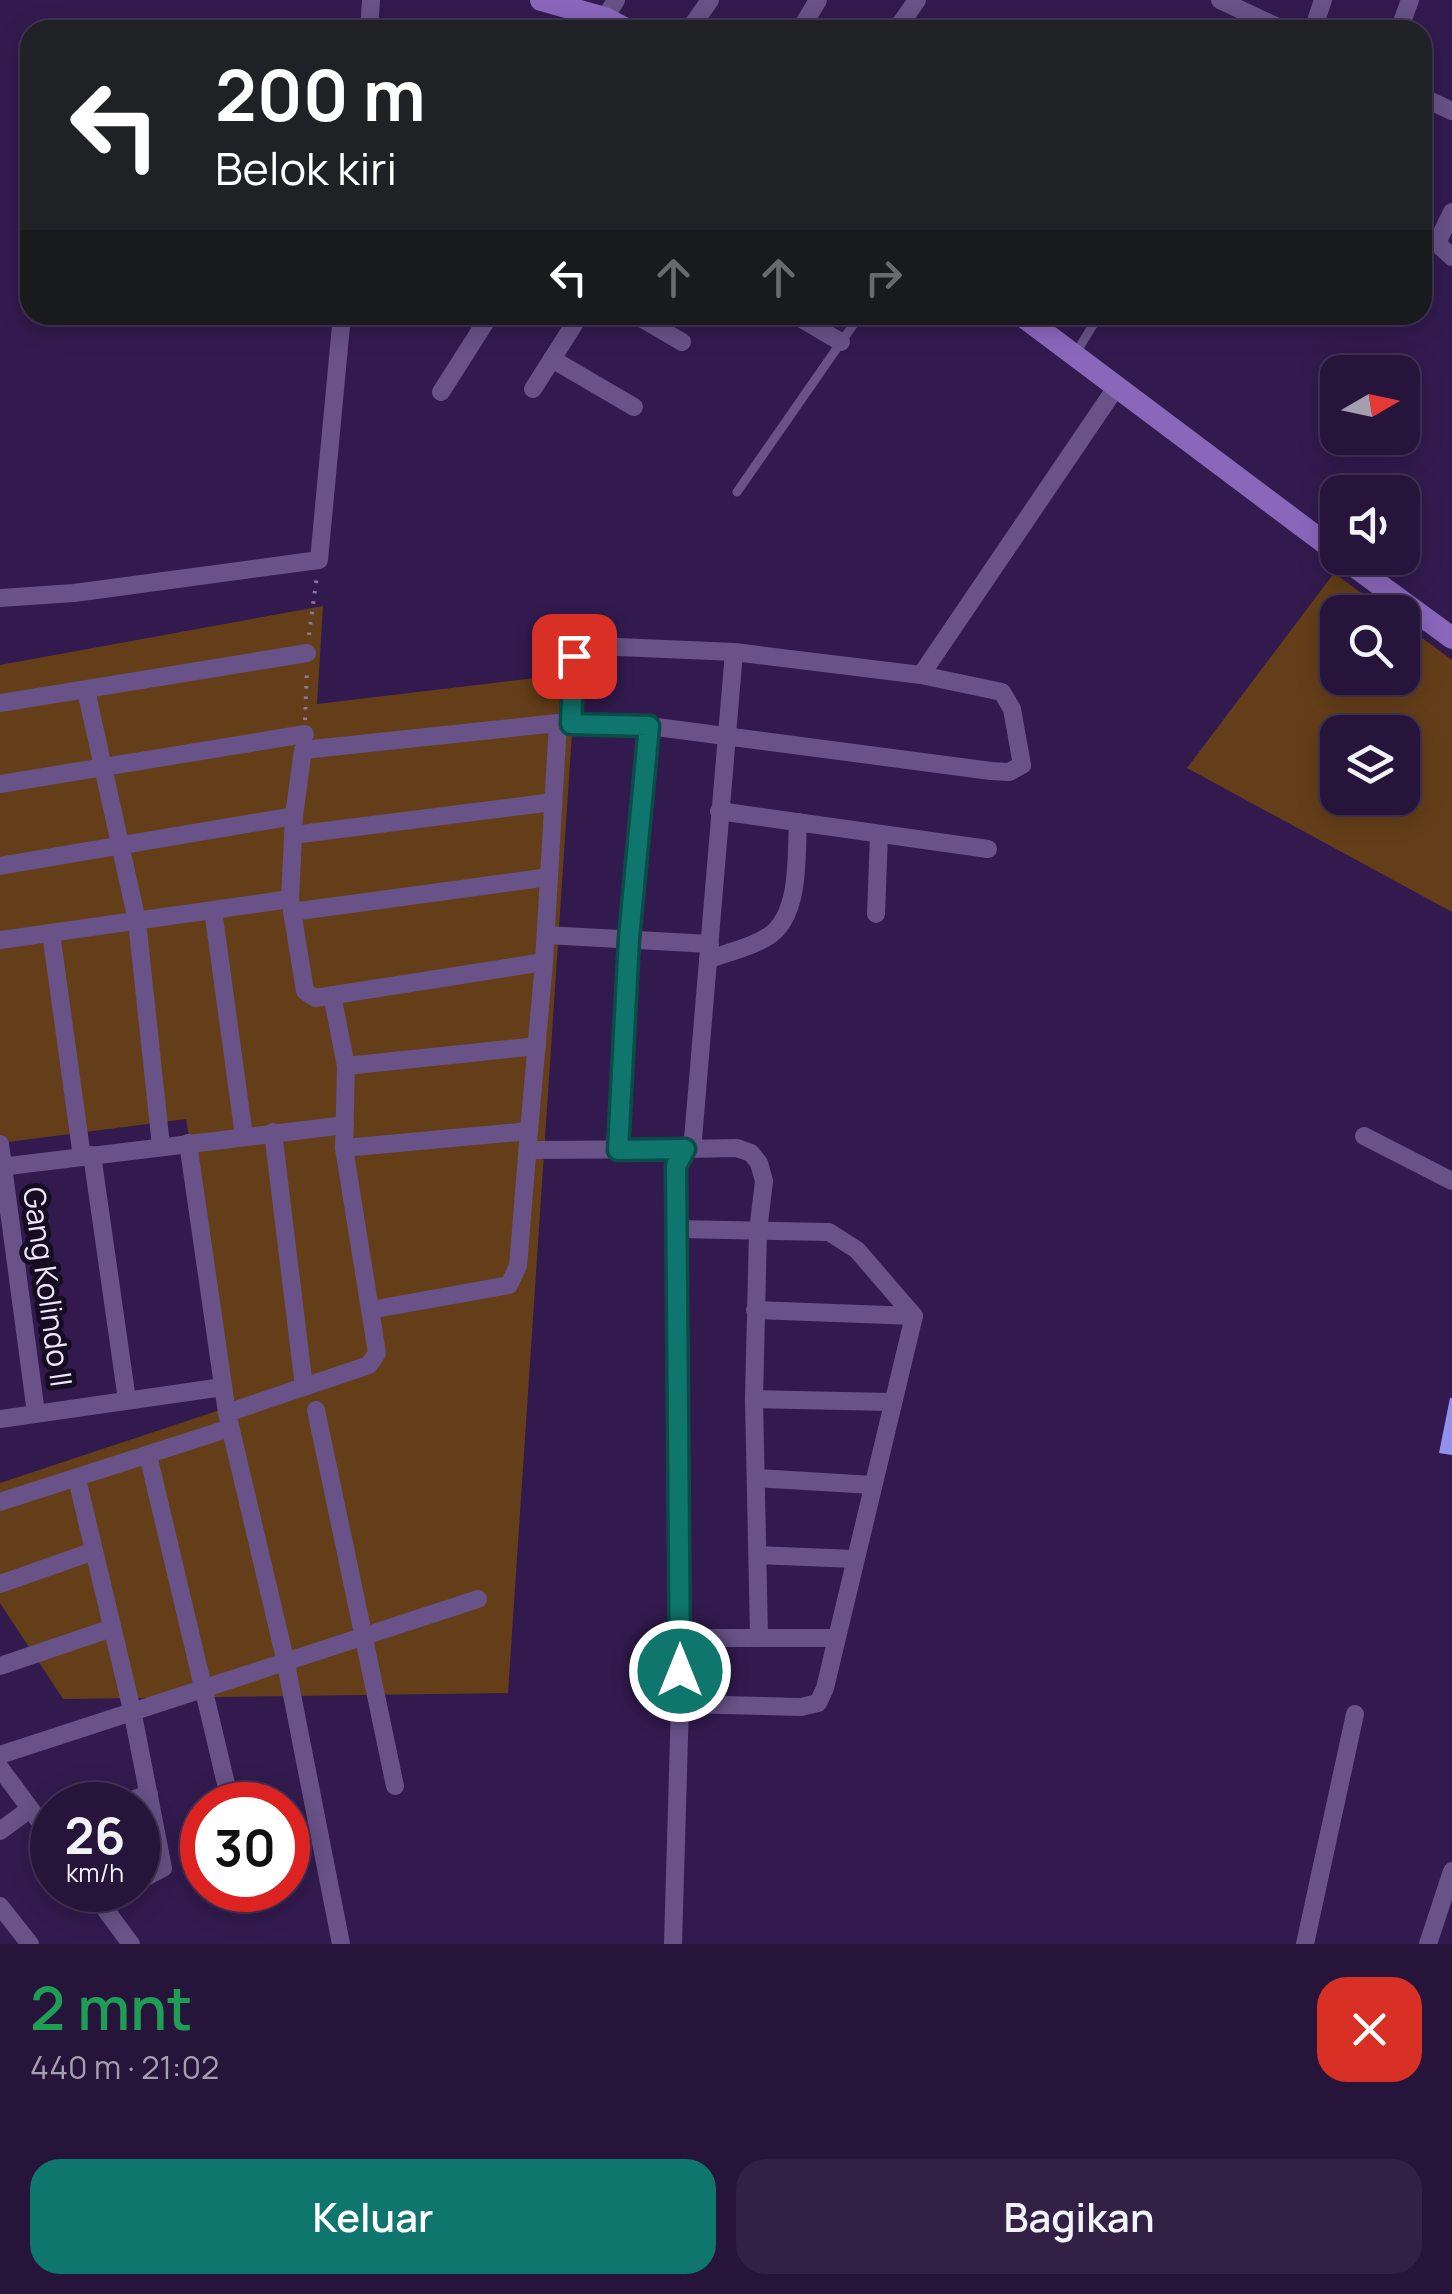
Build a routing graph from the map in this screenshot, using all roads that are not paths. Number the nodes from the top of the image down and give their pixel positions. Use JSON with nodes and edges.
{"nodes":[{"id":1,"x":541,"y":0,"type":"edge"},
{"id":2,"x":1220,"y":0,"type":"edge"},
{"id":3,"x":1242,"y":5,"type":"edge"},
{"id":4,"x":610,"y":9,"type":"edge"},
{"id":5,"x":1267,"y":20,"type":"edge"},
{"id":6,"x":1452,"y":212,"type":"edge"},
{"id":7,"x":1432,"y":235,"type":"edge"},
{"id":8,"x":1432,"y":239,"type":"edge"},
{"id":9,"x":1452,"y":257,"type":"edge"},
{"id":10,"x":341,"y":325,"type":"edge"},
{"id":11,"x":484,"y":325,"type":"edge"},
{"id":12,"x":574,"y":325,"type":"edge"},
{"id":13,"x":653,"y":325,"type":"edge"},
{"id":14,"x":812,"y":325,"type":"edge"},
{"id":15,"x":853,"y":325,"type":"edge"},
{"id":16,"x":1033,"y":325,"type":"edge"},
{"id":17,"x":1093,"y":325,"type":"edge"},
{"id":18,"x":682,"y":342,"type":"dead end"},
{"id":19,"x":841,"y":342,"type":"junction"},
{"id":20,"x":1074,"y":356,"type":"junction"},
{"id":21,"x":552,"y":359,"type":"junction"},
{"id":22,"x":1117,"y":386,"type":"junction"},
{"id":23,"x":533,"y":390,"type":"dead end"},
{"id":24,"x":441,"y":392,"type":"dead end"},
{"id":25,"x":634,"y":407,"type":"dead end"},
{"id":26,"x":737,"y":492,"type":"dead end"},
{"id":27,"x":1320,"y":540,"type":"edge"},
{"id":28,"x":1367,"y":575,"type":"edge"},
{"id":29,"x":0,"y":598,"type":"edge"},
{"id":30,"x":1452,"y":638,"type":"edge"},
{"id":31,"x":307,"y":652,"type":"road end"},
{"id":32,"x":734,"y":652,"type":"junction"},
{"id":33,"x":921,"y":675,"type":"junction"},
{"id":34,"x":86,"y":690,"type":"junction"},
{"id":35,"x":0,"y":703,"type":"edge"},
{"id":36,"x":564,"y":723,"type":"junction"},
{"id":37,"x":649,"y":726,"type":"junction"},
{"id":38,"x":305,"y":734,"type":"road end"},
{"id":39,"x":727,"y":735,"type":"junction"},
{"id":40,"x":104,"y":767,"type":"junction"},
{"id":41,"x":0,"y":784,"type":"edge"},
{"id":42,"x":553,"y":802,"type":"junction"},
{"id":43,"x":719,"y":811,"type":"junction"},
{"id":44,"x":294,"y":816,"type":"junction"},
{"id":45,"x":798,"y":822,"type":"junction"},
{"id":46,"x":879,"y":834,"type":"junction"},
{"id":47,"x":293,"y":835,"type":"junction"},
{"id":48,"x":120,"y":846,"type":"junction"},
{"id":49,"x":988,"y":849,"type":"dead end"},
{"id":50,"x":0,"y":866,"type":"edge"},
{"id":51,"x":549,"y":877,"type":"junction"},
{"id":52,"x":291,"y":905,"type":"junction"},
{"id":53,"x":213,"y":910,"type":"junction"},
{"id":54,"x":876,"y":914,"type":"dead end"},
{"id":55,"x":137,"y":922,"type":"junction"},
{"id":56,"x":52,"y":932,"type":"junction"},
{"id":57,"x":546,"y":935,"type":"junction"},
{"id":58,"x":629,"y":938,"type":"junction"},
{"id":59,"x":0,"y":940,"type":"edge"},
{"id":60,"x":709,"y":952,"type":"junction"},
{"id":61,"x":544,"y":962,"type":"junction"},
{"id":62,"x":332,"y":995,"type":"junction"},
{"id":63,"x":537,"y":1046,"type":"junction"},
{"id":64,"x":346,"y":1066,"type":"junction"},
{"id":65,"x":345,"y":1125,"type":"junction"},
{"id":66,"x":273,"y":1132,"type":"junction"},
{"id":67,"x":244,"y":1136,"type":"junction"},
{"id":68,"x":1364,"y":1136,"type":"dead end"},
{"id":69,"x":529,"y":1140,"type":"junction"},
{"id":70,"x":188,"y":1143,"type":"junction"},
{"id":71,"x":0,"y":1144,"type":"edge"},
{"id":72,"x":161,"y":1146,"type":"junction"},
{"id":73,"x":344,"y":1148,"type":"junction"},
{"id":74,"x":685,"y":1149,"type":"junction"},
{"id":75,"x":618,"y":1150,"type":"junction"},
{"id":76,"x":87,"y":1156,"type":"junction"},
{"id":77,"x":2,"y":1167,"type":"edge"},
{"id":78,"x":1452,"y":1181,"type":"edge"},
{"id":79,"x":677,"y":1229,"type":"junction"},
{"id":80,"x":758,"y":1231,"type":"junction"},
{"id":81,"x":370,"y":1310,"type":"junction"},
{"id":82,"x":755,"y":1310,"type":"junction"},
{"id":83,"x":914,"y":1316,"type":"junction"},
{"id":84,"x":223,"y":1386,"type":"junction"},
{"id":85,"x":304,"y":1387,"type":"junction"},
{"id":86,"x":754,"y":1399,"type":"junction"},
{"id":87,"x":127,"y":1400,"type":"junction"},
{"id":88,"x":890,"y":1402,"type":"junction"},
{"id":89,"x":316,"y":1410,"type":"dead end"},
{"id":90,"x":36,"y":1413,"type":"junction"},
{"id":91,"x":0,"y":1418,"type":"edge"},
{"id":92,"x":229,"y":1420,"type":"junction"},
{"id":93,"x":148,"y":1455,"type":"junction"},
{"id":94,"x":756,"y":1478,"type":"junction"},
{"id":95,"x":78,"y":1479,"type":"junction"},
{"id":96,"x":873,"y":1485,"type":"junction"},
{"id":97,"x":0,"y":1502,"type":"edge"},
{"id":98,"x":94,"y":1551,"type":"junction"},
{"id":99,"x":758,"y":1554,"type":"junction"},
{"id":100,"x":856,"y":1559,"type":"junction"},
{"id":101,"x":0,"y":1584,"type":"edge"},
{"id":102,"x":478,"y":1598,"type":"dead end"},
{"id":103,"x":112,"y":1628,"type":"junction"},
{"id":104,"x":364,"y":1634,"type":"junction"},
{"id":105,"x":758,"y":1636,"type":"junction"},
{"id":106,"x":680,"y":1638,"type":"junction"},
{"id":107,"x":836,"y":1638,"type":"junction"},
{"id":108,"x":285,"y":1659,"type":"junction"},
{"id":109,"x":0,"y":1666,"type":"edge"},
{"id":110,"x":206,"y":1686,"type":"junction"},
{"id":111,"x":680,"y":1704,"type":"junction"},
{"id":112,"x":132,"y":1710,"type":"junction"},
{"id":113,"x":1355,"y":1714,"type":"dead end"},
{"id":114,"x":0,"y":1755,"type":"edge"},
{"id":115,"x":0,"y":1768,"type":"edge"},
{"id":116,"x":147,"y":1782,"type":"edge"},
{"id":117,"x":226,"y":1782,"type":"edge"},
{"id":118,"x":395,"y":1786,"type":"dead end"},
{"id":119,"x":30,"y":1809,"type":"joint"},
{"id":120,"x":0,"y":1831,"type":"edge"},
{"id":121,"x":1452,"y":1871,"type":"edge"},
{"id":122,"x":1447,"y":1905,"type":"edge"},
{"id":123,"x":0,"y":1906,"type":"edge"},
{"id":124,"x":107,"y":1912,"type":"edge"},
{"id":125,"x":30,"y":1944,"type":"edge"},
{"id":126,"x":131,"y":1944,"type":"edge"},
{"id":127,"x":341,"y":1944,"type":"edge"},
{"id":128,"x":673,"y":1944,"type":"edge"},
{"id":129,"x":1305,"y":1944,"type":"edge"},
{"id":130,"x":1428,"y":1944,"type":"edge"}],
"edges":[{"from":1,"to":4,"type":"street"},
{"from":2,"to":3,"type":"street"},
{"from":3,"to":5,"type":"street"},
{"from":6,"to":7,"type":"street"},
{"from":8,"to":9,"type":"street"},
{"from":10,"to":29,"type":"street"},
{"from":11,"to":24,"type":"street"},
{"from":12,"to":21,"type":"street"},
{"from":13,"to":18,"type":"street"},
{"from":14,"to":19,"type":"street"},
{"from":15,"to":19,"type":"lane"},
{"from":16,"to":20,"type":"street"},
{"from":17,"to":20,"type":"lane"},
{"from":19,"to":26,"type":"lane"},
{"from":20,"to":22,"type":"street"},
{"from":21,"to":23,"type":"street"},
{"from":21,"to":25,"type":"street"},
{"from":22,"to":27,"type":"street"},
{"from":22,"to":33,"type":"street"},
{"from":28,"to":30,"type":"street"},
{"from":31,"to":34,"type":"street"},
{"from":32,"to":33,"type":"street"},
{"from":32,"to":36,"type":"street"},
{"from":32,"to":39,"type":"street"},
{"from":33,"to":39,"type":"street"},
{"from":34,"to":35,"type":"street"},
{"from":34,"to":40,"type":"street"},
{"from":36,"to":37,"type":"street"},
{"from":36,"to":42,"type":"street"},
{"from":36,"to":44,"type":"street"},
{"from":37,"to":39,"type":"street"},
{"from":37,"to":58,"type":"street"},
{"from":38,"to":40,"type":"street"},
{"from":39,"to":43,"type":"street"},
{"from":40,"to":41,"type":"street"},
{"from":40,"to":48,"type":"street"},
{"from":42,"to":47,"type":"street"},
{"from":42,"to":51,"type":"street"},
{"from":43,"to":45,"type":"street"},
{"from":43,"to":60,"type":"street"},
{"from":44,"to":47,"type":"street"},
{"from":44,"to":48,"type":"street"},
{"from":45,"to":46,"type":"street"},
{"from":45,"to":60,"type":"street"},
{"from":46,"to":49,"type":"street"},
{"from":46,"to":54,"type":"street"},
{"from":47,"to":52,"type":"street"},
{"from":48,"to":50,"type":"street"},
{"from":48,"to":55,"type":"street"},
{"from":51,"to":52,"type":"street"},
{"from":51,"to":57,"type":"street"},
{"from":52,"to":53,"type":"street"},
{"from":52,"to":62,"type":"street"},
{"from":53,"to":55,"type":"street"},
{"from":53,"to":67,"type":"street"},
{"from":55,"to":56,"type":"street"},
{"from":55,"to":72,"type":"street"},
{"from":56,"to":59,"type":"street"},
{"from":56,"to":76,"type":"street"},
{"from":57,"to":58,"type":"street"},
{"from":57,"to":61,"type":"street"},
{"from":58,"to":60,"type":"street"},
{"from":58,"to":75,"type":"street"},
{"from":60,"to":74,"type":"street"},
{"from":61,"to":62,"type":"street"},
{"from":61,"to":63,"type":"street"},
{"from":62,"to":64,"type":"street"},
{"from":63,"to":64,"type":"street"},
{"from":63,"to":69,"type":"street"},
{"from":64,"to":65,"type":"street"},
{"from":65,"to":66,"type":"street"},
{"from":65,"to":73,"type":"street"},
{"from":66,"to":67,"type":"street"},
{"from":66,"to":85,"type":"street"},
{"from":67,"to":70,"type":"street"},
{"from":68,"to":78,"type":"street"},
{"from":69,"to":73,"type":"street"},
{"from":69,"to":75,"type":"street"},
{"from":69,"to":81,"type":"street"},
{"from":70,"to":72,"type":"street"},
{"from":70,"to":84,"type":"street"},
{"from":71,"to":77,"type":"street","name":"Gang Kolindo II"},
{"from":72,"to":76,"type":"street"},
{"from":73,"to":81,"type":"street"},
{"from":74,"to":75,"type":"street"},
{"from":74,"to":79,"type":"street"},
{"from":74,"to":80,"type":"street"},
{"from":76,"to":77,"type":"street"},
{"from":76,"to":87,"type":"street"},
{"from":77,"to":90,"type":"street","name":"Gang Kolindo II"},
{"from":79,"to":80,"type":"street"},
{"from":79,"to":106,"type":"street"},
{"from":80,"to":82,"type":"street"},
{"from":80,"to":83,"type":"street"},
{"from":81,"to":85,"type":"street"},
{"from":82,"to":83,"type":"street"},
{"from":82,"to":86,"type":"street"},
{"from":83,"to":88,"type":"street"},
{"from":84,"to":87,"type":"street"},
{"from":84,"to":92,"type":"street"},
{"from":85,"to":92,"type":"street"},
{"from":86,"to":88,"type":"street"},
{"from":86,"to":94,"type":"street"},
{"from":87,"to":90,"type":"street"},
{"from":88,"to":96,"type":"street"},
{"from":89,"to":104,"type":"street"},
{"from":90,"to":91,"type":"street"},
{"from":92,"to":93,"type":"street"},
{"from":92,"to":108,"type":"street"},
{"from":93,"to":95,"type":"street"},
{"from":93,"to":110,"type":"street"},
{"from":94,"to":96,"type":"street"},
{"from":94,"to":99,"type":"street"},
{"from":95,"to":97,"type":"street"},
{"from":95,"to":98,"type":"street"},
{"from":96,"to":100,"type":"street"},
{"from":98,"to":101,"type":"street"},
{"from":98,"to":103,"type":"street"},
{"from":99,"to":100,"type":"street"},
{"from":99,"to":105,"type":"street"},
{"from":100,"to":107,"type":"street"},
{"from":102,"to":104,"type":"street"},
{"from":103,"to":109,"type":"street"},
{"from":103,"to":112,"type":"street"},
{"from":104,"to":108,"type":"street"},
{"from":104,"to":118,"type":"street"},
{"from":105,"to":106,"type":"street"},
{"from":105,"to":107,"type":"street"},
{"from":106,"to":111,"type":"street"},
{"from":107,"to":111,"type":"street"},
{"from":108,"to":110,"type":"street"},
{"from":108,"to":127,"type":"street"},
{"from":110,"to":112,"type":"street"},
{"from":110,"to":117,"type":"street"},
{"from":111,"to":128,"type":"street"},
{"from":112,"to":114,"type":"street"},
{"from":112,"to":116,"type":"street"},
{"from":113,"to":129,"type":"street"},
{"from":115,"to":119,"type":"street"},
{"from":119,"to":120,"type":"street"},
{"from":121,"to":122,"type":"street"},
{"from":122,"to":130,"type":"street"},
{"from":123,"to":125,"type":"street"},
{"from":124,"to":126,"type":"street"}]}
